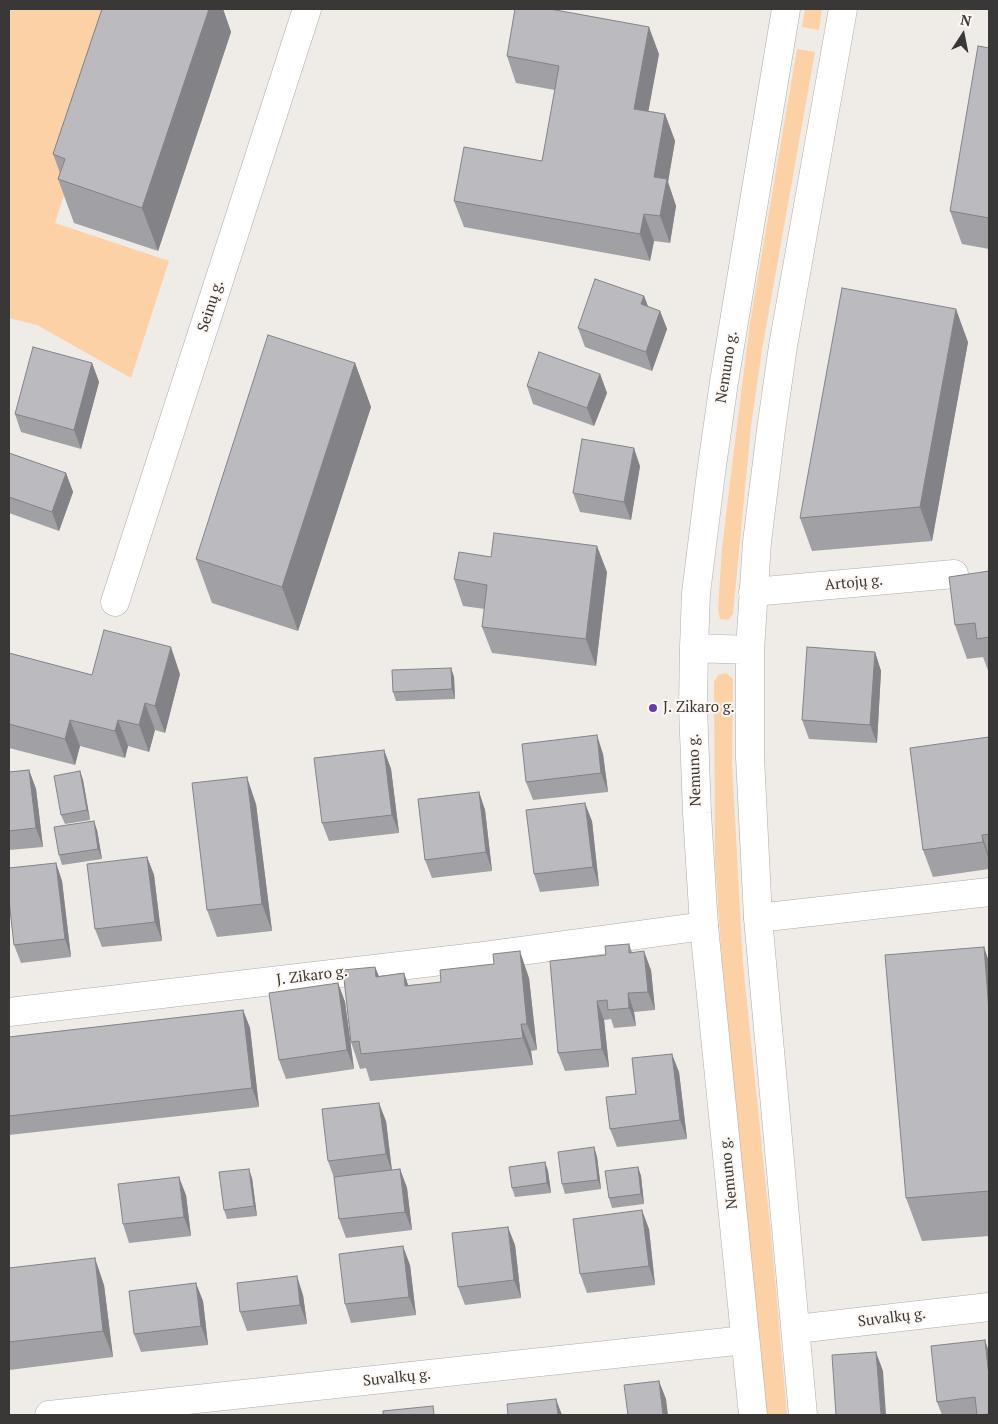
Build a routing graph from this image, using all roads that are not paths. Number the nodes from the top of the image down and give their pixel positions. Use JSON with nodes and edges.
{"nodes":[{"id":1,"x":307,"y":9,"type":"edge"},
{"id":2,"x":786,"y":9,"type":"edge"},
{"id":3,"x":843,"y":9,"type":"edge"},
{"id":4,"x":954,"y":574,"type":"edge"},
{"id":5,"x":753,"y":592,"type":"junction"},
{"id":6,"x":115,"y":602,"type":"dead end"},
{"id":7,"x":694,"y":648,"type":"junction"},
{"id":8,"x":750,"y":650,"type":"junction"},
{"id":9,"x":989,"y":892,"type":"edge"},
{"id":10,"x":758,"y":918,"type":"junction"},
{"id":11,"x":704,"y":926,"type":"junction"},
{"id":12,"x":9,"y":1012,"type":"edge"},
{"id":13,"x":989,"y":1307,"type":"edge"},
{"id":14,"x":796,"y":1329,"type":"junction"},
{"id":15,"x":745,"y":1340,"type":"junction"},
{"id":16,"x":49,"y":1415,"type":"edge"},
{"id":17,"x":753,"y":1415,"type":"edge"},
{"id":18,"x":803,"y":1415,"type":"edge"}],
"edges":[{"from":1,"to":6,"type":"main road","name":"Seinų g."},
{"from":2,"to":7,"type":"main road","name":"Nemuno g."},
{"from":3,"to":5,"type":"main road"},
{"from":4,"to":5,"type":"main road","name":"Artojų g."},
{"from":5,"to":8,"type":"main road"},
{"from":7,"to":8,"type":"main road"},
{"from":7,"to":11,"type":"main road","name":"Nemuno g."},
{"from":8,"to":10,"type":"main road"},
{"from":9,"to":10,"type":"main road"},
{"from":10,"to":14,"type":"main road"},
{"from":11,"to":12,"type":"main road","name":"J. Zikaro g."},
{"from":11,"to":15,"type":"main road","name":"Nemuno g."},
{"from":13,"to":14,"type":"main road","name":"Suvalkų g."},
{"from":14,"to":18,"type":"main road"},
{"from":15,"to":16,"type":"main road","name":"Suvalkų g."},
{"from":15,"to":17,"type":"main road","name":"Nemuno g."}]}
